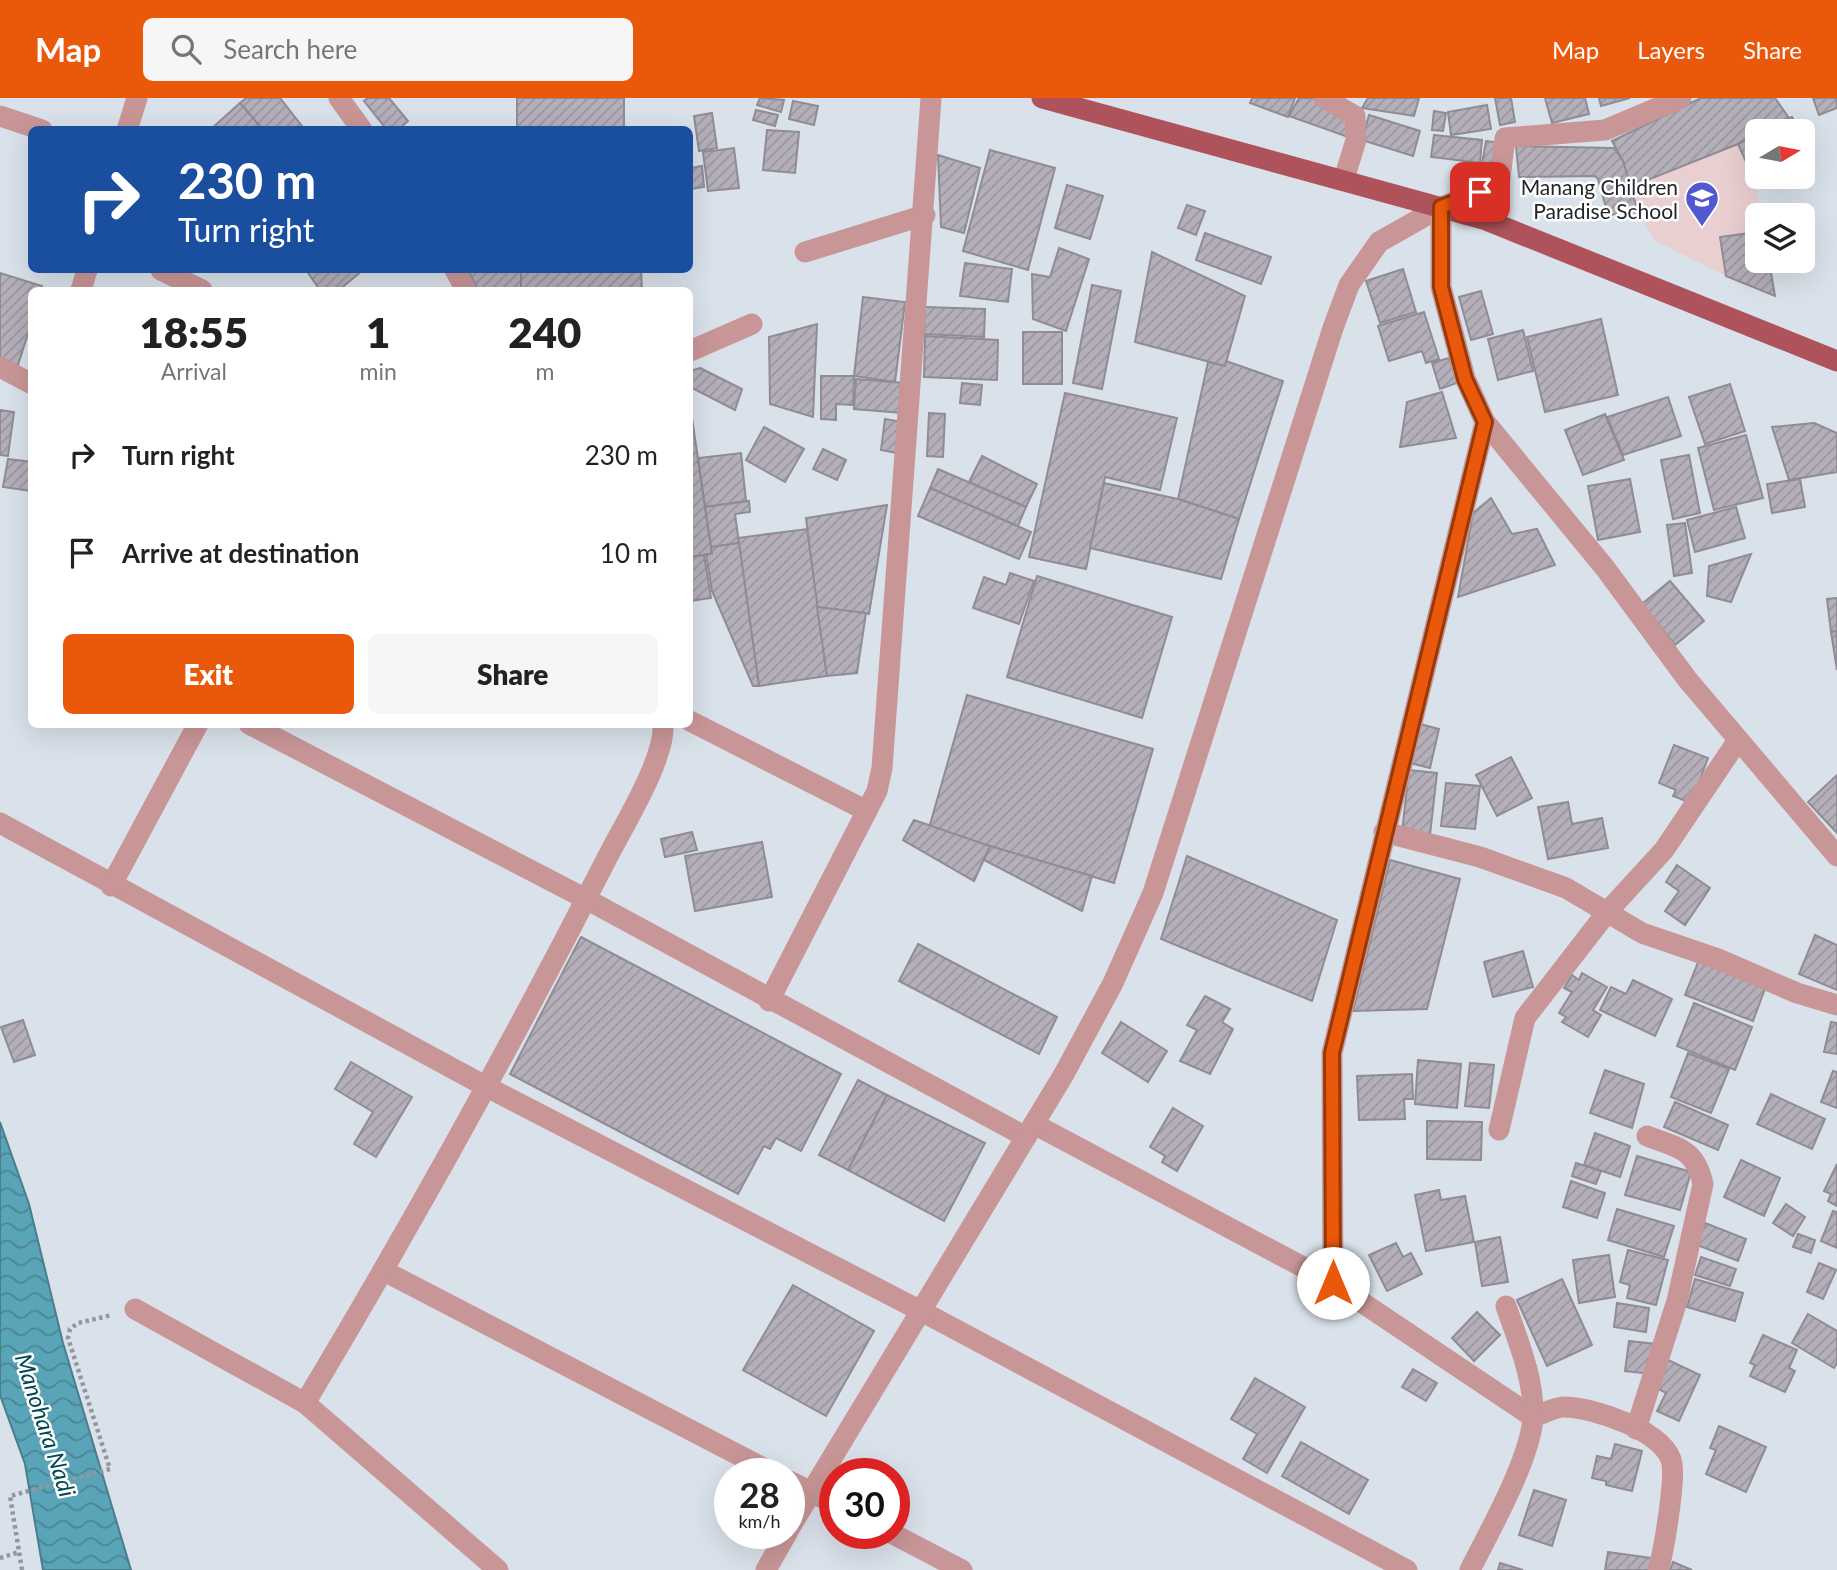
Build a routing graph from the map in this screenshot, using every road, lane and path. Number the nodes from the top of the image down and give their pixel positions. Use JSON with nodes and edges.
{"nodes":[{"id":1,"x":137,"y":98,"type":"edge"},
{"id":2,"x":339,"y":98,"type":"edge"},
{"id":3,"x":932,"y":98,"type":"edge"},
{"id":4,"x":1042,"y":98,"type":"edge"},
{"id":5,"x":1324,"y":98,"type":"edge"},
{"id":6,"x":1681,"y":98,"type":"edge"},
{"id":7,"x":0,"y":116,"type":"edge"},
{"id":8,"x":30,"y":126,"type":"edge"},
{"id":9,"x":128,"y":126,"type":"edge"},
{"id":10,"x":359,"y":126,"type":"edge"},
{"id":11,"x":1343,"y":179,"type":"junction"},
{"id":12,"x":1441,"y":207,"type":"junction"},
{"id":13,"x":925,"y":215,"type":"junction"},
{"id":14,"x":805,"y":253,"type":"dead end"},
{"id":15,"x":167,"y":273,"type":"edge"},
{"id":16,"x":196,"y":287,"type":"edge"},
{"id":17,"x":752,"y":324,"type":"dead end"},
{"id":18,"x":693,"y":350,"type":"edge"},
{"id":19,"x":1837,"y":361,"type":"edge"},
{"id":20,"x":0,"y":367,"type":"edge"},
{"id":21,"x":28,"y":382,"type":"edge"},
{"id":22,"x":1485,"y":422,"type":"junction"},
{"id":23,"x":693,"y":723,"type":"edge"},
{"id":24,"x":196,"y":728,"type":"edge"},
{"id":25,"x":257,"y":728,"type":"edge"},
{"id":26,"x":663,"y":728,"type":"edge"},
{"id":27,"x":1738,"y":740,"type":"junction"},
{"id":28,"x":867,"y":811,"type":"junction"},
{"id":29,"x":0,"y":823,"type":"edge"},
{"id":30,"x":1384,"y":832,"type":"junction"},
{"id":31,"x":1837,"y":856,"type":"edge"},
{"id":32,"x":111,"y":886,"type":"junction"},
{"id":33,"x":586,"y":899,"type":"junction"},
{"id":34,"x":1608,"y":911,"type":"junction"},
{"id":35,"x":769,"y":1001,"type":"junction"},
{"id":36,"x":1837,"y":1005,"type":"edge"},
{"id":37,"x":485,"y":1086,"type":"junction"},
{"id":38,"x":1499,"y":1129,"type":"dead end"},
{"id":39,"x":1030,"y":1131,"type":"junction"},
{"id":40,"x":1647,"y":1136,"type":"dead end"},
{"id":41,"x":384,"y":1271,"type":"junction"},
{"id":42,"x":1333,"y":1283,"type":"junction"},
{"id":43,"x":1506,"y":1306,"type":"dead end"},
{"id":44,"x":135,"y":1309,"type":"joint"},
{"id":45,"x":921,"y":1311,"type":"junction"},
{"id":46,"x":305,"y":1403,"type":"junction"},
{"id":47,"x":1533,"y":1417,"type":"junction"},
{"id":48,"x":1636,"y":1429,"type":"junction"},
{"id":49,"x":744,"y":1458,"type":"edge"},
{"id":50,"x":805,"y":1489,"type":"edge"},
{"id":51,"x":811,"y":1492,"type":"junction"},
{"id":52,"x":819,"y":1496,"type":"edge"},
{"id":53,"x":805,"y":1502,"type":"edge"},
{"id":54,"x":910,"y":1543,"type":"edge"},
{"id":55,"x":778,"y":1549,"type":"edge"},
{"id":56,"x":19,"y":1551,"type":"junction"},
{"id":57,"x":0,"y":1558,"type":"edge"},
{"id":58,"x":22,"y":1570,"type":"edge"},
{"id":59,"x":498,"y":1570,"type":"edge"},
{"id":60,"x":766,"y":1570,"type":"edge"},
{"id":61,"x":962,"y":1570,"type":"edge"},
{"id":62,"x":1407,"y":1570,"type":"edge"},
{"id":63,"x":1470,"y":1570,"type":"edge"},
{"id":64,"x":1658,"y":1570,"type":"edge"}],
"edges":[{"from":1,"to":9,"type":"street"},
{"from":2,"to":10,"type":"street"},
{"from":3,"to":13,"type":"street"},
{"from":4,"to":11,"type":"main road"},
{"from":5,"to":11,"type":"street"},
{"from":6,"to":12,"type":"street"},
{"from":7,"to":8,"type":"street"},
{"from":11,"to":12,"type":"main road"},
{"from":12,"to":19,"type":"main road"},
{"from":12,"to":22,"type":"street"},
{"from":12,"to":39,"type":"street"},
{"from":13,"to":14,"type":"street"},
{"from":13,"to":28,"type":"street"},
{"from":15,"to":16,"type":"street"},
{"from":17,"to":18,"type":"street"},
{"from":20,"to":21,"type":"street"},
{"from":22,"to":27,"type":"street"},
{"from":22,"to":30,"type":"street"},
{"from":23,"to":28,"type":"street"},
{"from":24,"to":32,"type":"street"},
{"from":25,"to":33,"type":"street"},
{"from":26,"to":33,"type":"street"},
{"from":27,"to":31,"type":"street"},
{"from":27,"to":34,"type":"street"},
{"from":28,"to":35,"type":"street"},
{"from":29,"to":32,"type":"street"},
{"from":30,"to":34,"type":"street"},
{"from":30,"to":42,"type":"street"},
{"from":32,"to":37,"type":"street"},
{"from":33,"to":35,"type":"street"},
{"from":33,"to":37,"type":"street"},
{"from":34,"to":36,"type":"street"},
{"from":34,"to":38,"type":"street"},
{"from":35,"to":39,"type":"street"},
{"from":37,"to":41,"type":"street"},
{"from":37,"to":45,"type":"street"},
{"from":39,"to":42,"type":"street"},
{"from":39,"to":45,"type":"street"},
{"from":40,"to":48,"type":"street"},
{"from":41,"to":46,"type":"street"},
{"from":41,"to":49,"type":"street"},
{"from":42,"to":47,"type":"street"},
{"from":43,"to":47,"type":"street"},
{"from":44,"to":46,"type":"street"},
{"from":44,"to":56,"type":"path"},
{"from":45,"to":51,"type":"street"},
{"from":45,"to":62,"type":"street"},
{"from":46,"to":59,"type":"street"},
{"from":47,"to":48,"type":"street"},
{"from":47,"to":63,"type":"street"},
{"from":48,"to":64,"type":"street"},
{"from":50,"to":51,"type":"street"},
{"from":51,"to":52,"type":"street"},
{"from":51,"to":53,"type":"street"},
{"from":54,"to":61,"type":"street"},
{"from":55,"to":60,"type":"street"},
{"from":56,"to":57,"type":"path"},
{"from":56,"to":58,"type":"path"}]}
